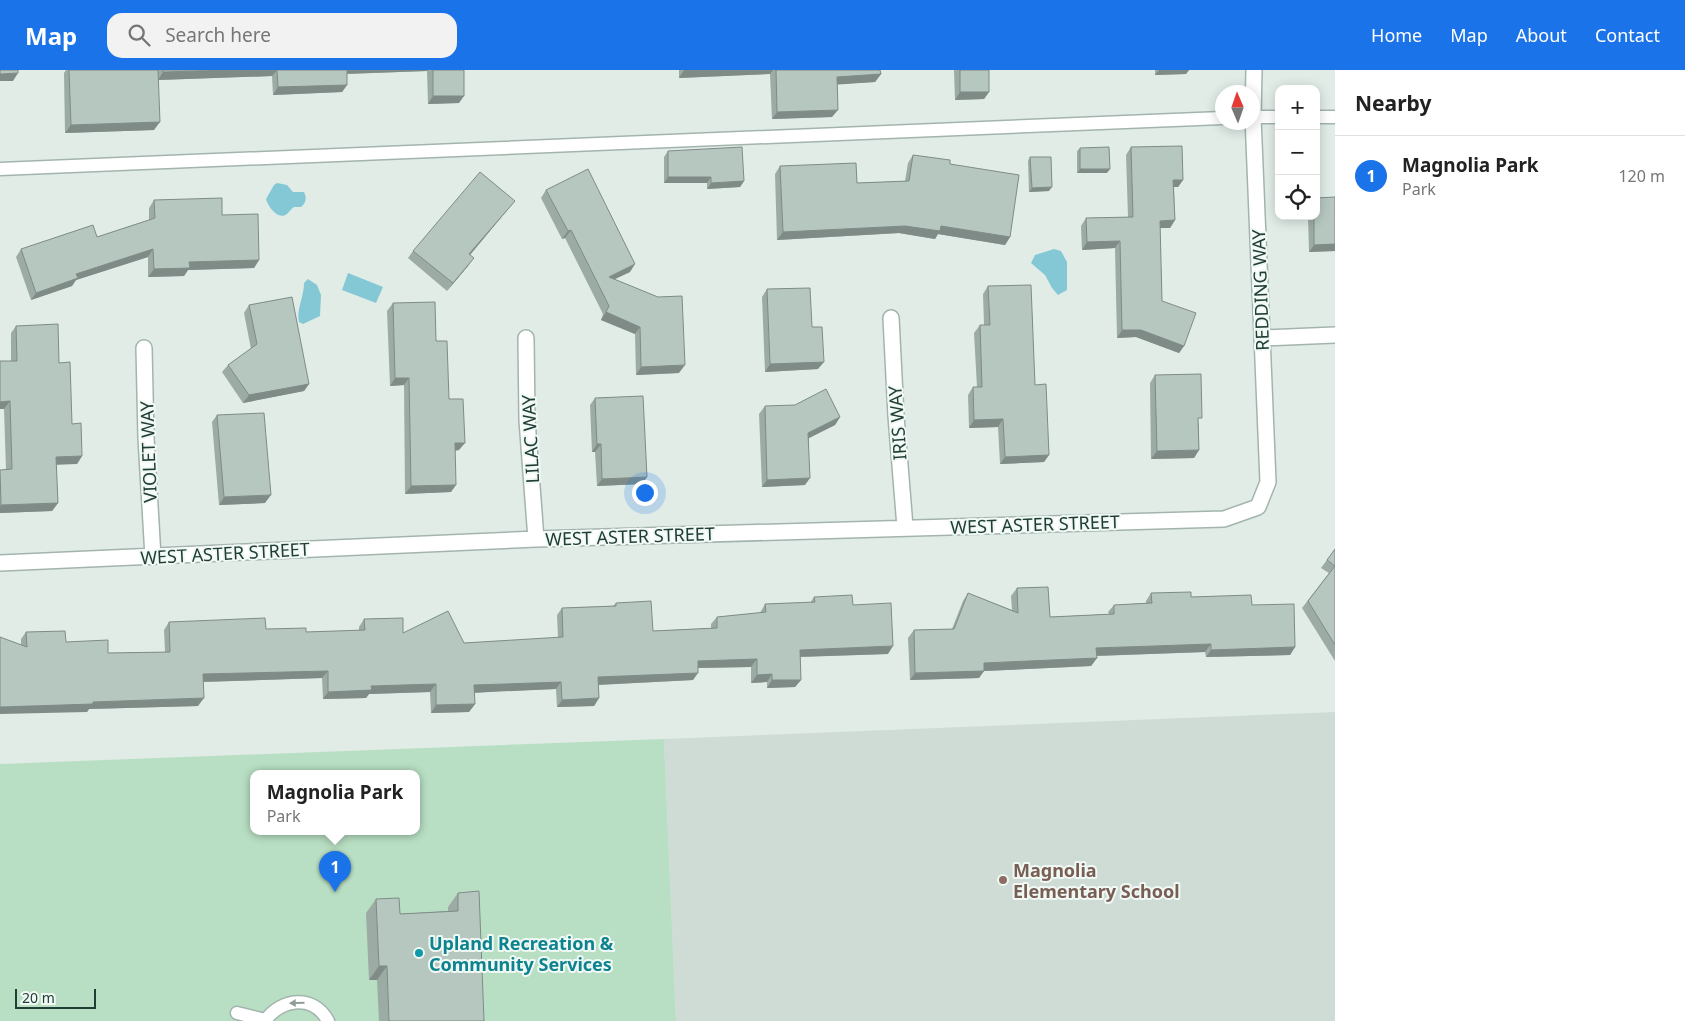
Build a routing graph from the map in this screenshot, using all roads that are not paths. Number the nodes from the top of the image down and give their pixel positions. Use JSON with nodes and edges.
{"nodes":[{"id":1,"x":1254,"y":70,"type":"edge"},
{"id":2,"x":1254,"y":85,"type":"edge"},
{"id":3,"x":1260,"y":117,"type":"edge"},
{"id":4,"x":1275,"y":117,"type":"edge"},
{"id":5,"x":1320,"y":117,"type":"edge"},
{"id":6,"x":1335,"y":117,"type":"edge"},
{"id":7,"x":1215,"y":118,"type":"edge"},
{"id":8,"x":1254,"y":130,"type":"edge"},
{"id":9,"x":0,"y":169,"type":"edge"},
{"id":10,"x":891,"y":318,"type":"dead end"},
{"id":11,"x":1335,"y":335,"type":"edge"},
{"id":12,"x":526,"y":338,"type":"dead end"},
{"id":13,"x":1262,"y":338,"type":"junction"},
{"id":14,"x":144,"y":348,"type":"dead end"},
{"id":15,"x":1258,"y":507,"type":"joint"},
{"id":16,"x":905,"y":527,"type":"junction"},
{"id":17,"x":536,"y":539,"type":"junction"},
{"id":18,"x":153,"y":557,"type":"junction"},
{"id":19,"x":0,"y":563,"type":"edge"},
{"id":20,"x":237,"y":1013,"type":"dead end"},
{"id":21,"x":265,"y":1021,"type":"edge"},
{"id":22,"x":328,"y":1021,"type":"edge"}],
"edges":[{"from":1,"to":2,"type":"street","name":"REDDING WAY"},
{"from":3,"to":4,"type":"lane"},
{"from":5,"to":6,"type":"lane"},
{"from":7,"to":9,"type":"lane"},
{"from":8,"to":13,"type":"street","name":"REDDING WAY"},
{"from":10,"to":16,"type":"street","name":"IRIS WAY"},
{"from":11,"to":13,"type":"street"},
{"from":12,"to":17,"type":"street","name":"LILAC WAY"},
{"from":13,"to":15,"type":"street","name":"REDDING WAY"},
{"from":14,"to":18,"type":"street","name":"VIOLET WAY"},
{"from":15,"to":16,"type":"street","name":"WEST ASTER STREET"},
{"from":16,"to":17,"type":"street","name":"WEST ASTER STREET"},
{"from":17,"to":18,"type":"street","name":"WEST ASTER STREET"},
{"from":18,"to":19,"type":"street","name":"WEST ASTER STREET"},
{"from":20,"to":21,"type":"lane"},
{"from":22,"to":21,"type":"lane","one_way":true}]}
